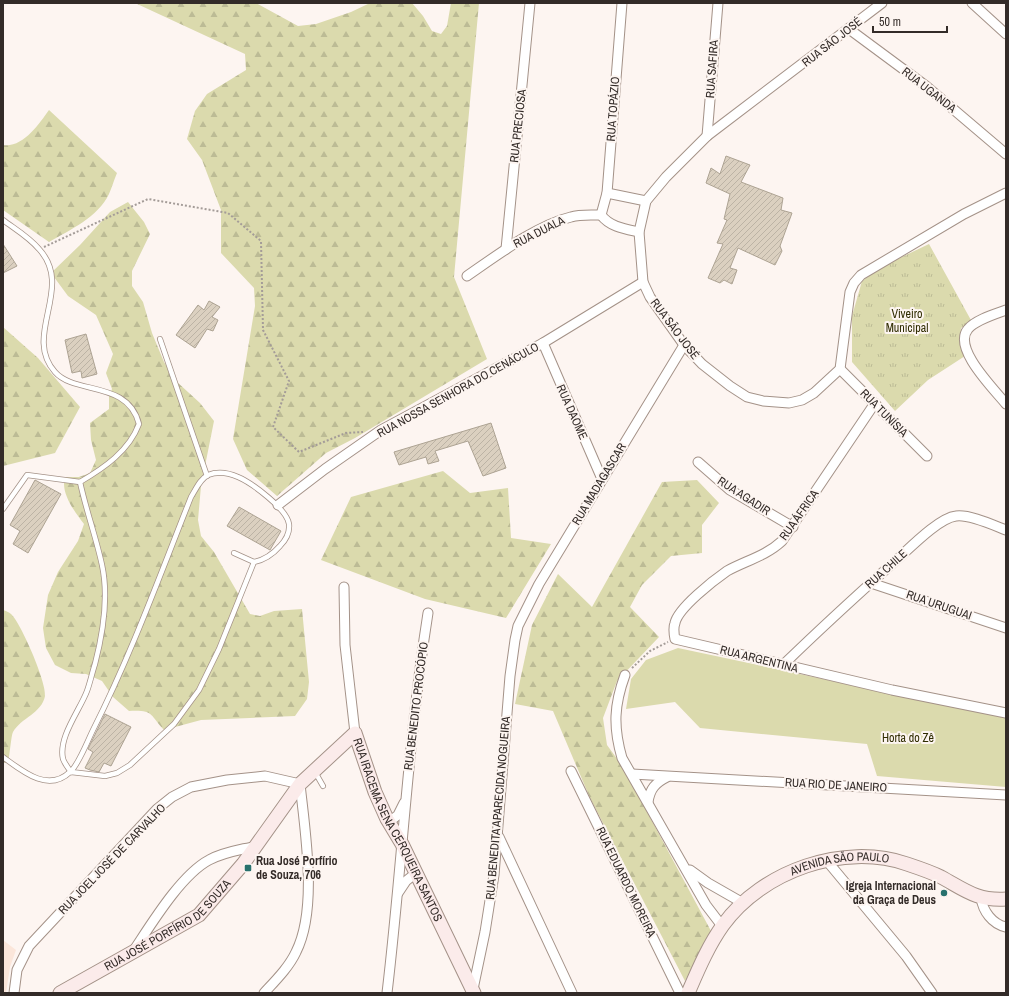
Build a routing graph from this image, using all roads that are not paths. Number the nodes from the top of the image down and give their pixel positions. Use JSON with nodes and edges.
{"nodes":[{"id":1,"x":530,"y":3,"type":"edge"},
{"id":2,"x":622,"y":3,"type":"edge"},
{"id":3,"x":718,"y":3,"type":"edge"},
{"id":4,"x":882,"y":3,"type":"edge"},
{"id":5,"x":972,"y":3,"type":"edge"},
{"id":6,"x":849,"y":29,"type":"junction"},
{"id":7,"x":1006,"y":34,"type":"edge"},
{"id":8,"x":707,"y":136,"type":"junction"},
{"id":9,"x":1006,"y":154,"type":"edge"},
{"id":10,"x":607,"y":193,"type":"junction"},
{"id":11,"x":1006,"y":193,"type":"edge"},
{"id":12,"x":646,"y":201,"type":"junction"},
{"id":13,"x":601,"y":215,"type":"junction"},
{"id":14,"x":3,"y":220,"type":"edge"},
{"id":15,"x":639,"y":232,"type":"junction"},
{"id":16,"x":506,"y":249,"type":"junction"},
{"id":17,"x":467,"y":276,"type":"dead end"},
{"id":18,"x":643,"y":282,"type":"junction"},
{"id":19,"x":1006,"y":310,"type":"edge"},
{"id":20,"x":160,"y":339,"type":"dead end"},
{"id":21,"x":543,"y":343,"type":"junction"},
{"id":22,"x":684,"y":345,"type":"junction"},
{"id":23,"x":840,"y":369,"type":"junction"},
{"id":24,"x":875,"y":403,"type":"junction"},
{"id":25,"x":1006,"y":404,"type":"edge"},
{"id":26,"x":927,"y":456,"type":"dead end"},
{"id":27,"x":698,"y":462,"type":"dead end"},
{"id":28,"x":207,"y":476,"type":"junction"},
{"id":29,"x":602,"y":479,"type":"junction"},
{"id":30,"x":80,"y":482,"type":"junction"},
{"id":31,"x":278,"y":506,"type":"junction"},
{"id":32,"x":3,"y":509,"type":"edge"},
{"id":33,"x":793,"y":526,"type":"junction"},
{"id":34,"x":1006,"y":530,"type":"edge"},
{"id":35,"x":234,"y":553,"type":"dead end"},
{"id":36,"x":254,"y":562,"type":"junction"},
{"id":37,"x":871,"y":583,"type":"junction"},
{"id":38,"x":344,"y":587,"type":"dead end"},
{"id":39,"x":428,"y":614,"type":"dead end"},
{"id":40,"x":518,"y":626,"type":"joint"},
{"id":41,"x":1006,"y":628,"type":"edge"},
{"id":42,"x":675,"y":639,"type":"joint"},
{"id":43,"x":783,"y":665,"type":"junction"},
{"id":44,"x":625,"y":675,"type":"road end"},
{"id":45,"x":1006,"y":713,"type":"edge"},
{"id":46,"x":355,"y":733,"type":"junction"},
{"id":47,"x":3,"y":757,"type":"edge"},
{"id":48,"x":314,"y":771,"type":"junction"},
{"id":49,"x":571,"y":771,"type":"dead end"},
{"id":50,"x":71,"y":772,"type":"junction"},
{"id":51,"x":632,"y":774,"type":"junction"},
{"id":52,"x":667,"y":777,"type":"junction"},
{"id":53,"x":300,"y":784,"type":"junction"},
{"id":54,"x":323,"y":786,"type":"dead end"},
{"id":55,"x":1006,"y":795,"type":"edge"},
{"id":56,"x":407,"y":798,"type":"junction"},
{"id":57,"x":648,"y":802,"type":"junction"},
{"id":58,"x":389,"y":822,"type":"junction"},
{"id":59,"x":498,"y":836,"type":"junction"},
{"id":60,"x":402,"y":844,"type":"junction"},
{"id":61,"x":256,"y":846,"type":"junction"},
{"id":62,"x":827,"y":861,"type":"junction"},
{"id":63,"x":686,"y":866,"type":"junction"},
{"id":64,"x":416,"y":873,"type":"junction"},
{"id":65,"x":396,"y":896,"type":"junction"},
{"id":66,"x":981,"y":898,"type":"junction"},
{"id":67,"x":1006,"y":899,"type":"edge"},
{"id":68,"x":743,"y":903,"type":"junction"},
{"id":69,"x":722,"y":926,"type":"junction"},
{"id":70,"x":1006,"y":927,"type":"edge"},
{"id":71,"x":132,"y":952,"type":"junction"},
{"id":72,"x":474,"y":991,"type":"edge"},
{"id":73,"x":14,"y":993,"type":"edge"},
{"id":74,"x":60,"y":993,"type":"edge"},
{"id":75,"x":264,"y":993,"type":"edge"},
{"id":76,"x":387,"y":993,"type":"edge"},
{"id":77,"x":572,"y":993,"type":"edge"},
{"id":78,"x":680,"y":993,"type":"edge"},
{"id":79,"x":688,"y":993,"type":"edge"},
{"id":80,"x":932,"y":993,"type":"edge"}],
"edges":[{"from":1,"to":16,"type":"street","name":"RUA PRECIOSA"},
{"from":2,"to":10,"type":"street","name":"RUA TOPÁZIO"},
{"from":3,"to":8,"type":"street","name":"RUA SAFIRA"},
{"from":4,"to":6,"type":"street","name":"RUA SÃO JOSÉ"},
{"from":5,"to":7,"type":"street"},
{"from":6,"to":8,"type":"street","name":"RUA SÃO JOSÉ"},
{"from":6,"to":9,"type":"street","name":"RUA UGANDA"},
{"from":8,"to":12,"type":"street","name":"RUA SÃO JOSÉ"},
{"from":10,"to":12,"type":"street"},
{"from":10,"to":13,"type":"street","name":"RUA TOPÁZIO"},
{"from":11,"to":23,"type":"street"},
{"from":12,"to":15,"type":"street","name":"RUA SÃO JOSÉ"},
{"from":13,"to":15,"type":"street"},
{"from":13,"to":16,"type":"street","name":"RUA DUALA"},
{"from":14,"to":30,"type":"lane"},
{"from":15,"to":18,"type":"street","name":"RUA SÃO JOSÉ"},
{"from":16,"to":17,"type":"street","name":"RUA DUALA"},
{"from":18,"to":21,"type":"street","name":"RUA NOSSA SENHORA DO CENÁCULO"},
{"from":18,"to":22,"type":"street","name":"RUA SÃO JOSÉ"},
{"from":19,"to":25,"type":"street"},
{"from":20,"to":28,"type":"lane"},
{"from":21,"to":29,"type":"street","name":"RUA DAOME"},
{"from":21,"to":31,"type":"street","name":"RUA NOSSA SENHORA DO CENÁCULO"},
{"from":22,"to":23,"type":"street","name":"RUA SÃO JOSÉ"},
{"from":22,"to":29,"type":"street","name":"RUA MADAGASCAR"},
{"from":23,"to":24,"type":"street","name":"RUA TUNÍSIA"},
{"from":24,"to":26,"type":"street","name":"RUA TUNÍSIA"},
{"from":24,"to":33,"type":"street","name":"RUA ÁFRICA"},
{"from":27,"to":33,"type":"street","name":"RUA AGADIR"},
{"from":28,"to":31,"type":"lane"},
{"from":28,"to":50,"type":"lane"},
{"from":29,"to":40,"type":"street","name":"RUA MADAGASCAR"},
{"from":30,"to":32,"type":"lane"},
{"from":30,"to":50,"type":"lane"},
{"from":31,"to":36,"type":"lane"},
{"from":33,"to":42,"type":"street","name":"RUA ÁFRICA"},
{"from":34,"to":37,"type":"street","name":"RUA CHILE"},
{"from":35,"to":36,"type":"lane"},
{"from":36,"to":50,"type":"lane"},
{"from":37,"to":41,"type":"street","name":"RUA URUGUAI"},
{"from":37,"to":43,"type":"street","name":"RUA CHILE"},
{"from":38,"to":46,"type":"street","name":"RUA IRACEMA SENA CERQUEIRA SANTOS"},
{"from":39,"to":56,"type":"street","name":"RUA BENEDITO PROCÓPIO"},
{"from":40,"to":59,"type":"street","name":"RUA BENEDITA APARECIDA NOGUEIRA"},
{"from":42,"to":43,"type":"street","name":"RUA ARGENTINA"},
{"from":43,"to":45,"type":"street","name":"RUA ARGENTINA"},
{"from":44,"to":51,"type":"street"},
{"from":46,"to":48,"type":"main road","name":"RUA JOSÉ PORFÍRIO DE SOUZA"},
{"from":46,"to":58,"type":"main road","name":"RUA IRACEMA SENA CERQUEIRA SANTOS"},
{"from":47,"to":50,"type":"lane"},
{"from":48,"to":53,"type":"main road","name":"RUA JOSÉ PORFÍRIO DE SOUZA"},
{"from":48,"to":54,"type":"lane"},
{"from":49,"to":78,"type":"street","name":"RUA EDUARDO MOREIRA"},
{"from":51,"to":52,"type":"street","name":"RUA RIO DE JANEIRO"},
{"from":51,"to":57,"type":"street"},
{"from":52,"to":55,"type":"street","name":"RUA RIO DE JANEIRO"},
{"from":52,"to":57,"type":"street"},
{"from":53,"to":61,"type":"main road","name":"RUA JOSÉ PORFÍRIO DE SOUZA"},
{"from":53,"to":73,"type":"street","name":"RUA JOEL JOSÉ DE CARVALHO"},
{"from":53,"to":75,"type":"street"},
{"from":56,"to":58,"type":"street","name":"RUA BENEDITO PROCÓPIO"},
{"from":56,"to":60,"type":"street","name":"RUA BENEDITO PROCÓPIO"},
{"from":57,"to":63,"type":"street"},
{"from":58,"to":60,"type":"main road","name":"RUA IRACEMA SENA CERQUEIRA SANTOS"},
{"from":59,"to":72,"type":"street","name":"RUA BENEDITA APARECIDA NOGUEIRA"},
{"from":59,"to":77,"type":"street"},
{"from":60,"to":64,"type":"main road","name":"RUA IRACEMA SENA CERQUEIRA SANTOS"},
{"from":60,"to":65,"type":"street","name":"RUA BENEDITO PROCÓPIO"},
{"from":61,"to":71,"type":"main road","name":"RUA JOSÉ PORFÍRIO DE SOUZA"},
{"from":61,"to":71,"type":"street"},
{"from":62,"to":66,"type":"main road","name":"AVENIDA SÃO PAULO"},
{"from":62,"to":68,"type":"main road","name":"AVENIDA SÃO PAULO"},
{"from":62,"to":80,"type":"street"},
{"from":63,"to":68,"type":"street"},
{"from":63,"to":69,"type":"street"},
{"from":64,"to":65,"type":"street"},
{"from":64,"to":72,"type":"main road","name":"RUA IRACEMA SENA CERQUEIRA SANTOS"},
{"from":65,"to":76,"type":"street","name":"RUA BENEDITO PROCÓPIO"},
{"from":66,"to":67,"type":"main road","name":"AVENIDA SÃO PAULO"},
{"from":66,"to":70,"type":"street"},
{"from":68,"to":69,"type":"main road","name":"AVENIDA SÃO PAULO"},
{"from":69,"to":79,"type":"main road","name":"AVENIDA SÃO PAULO"},
{"from":71,"to":74,"type":"main road","name":"RUA JOSÉ PORFÍRIO DE SOUZA"}]}
